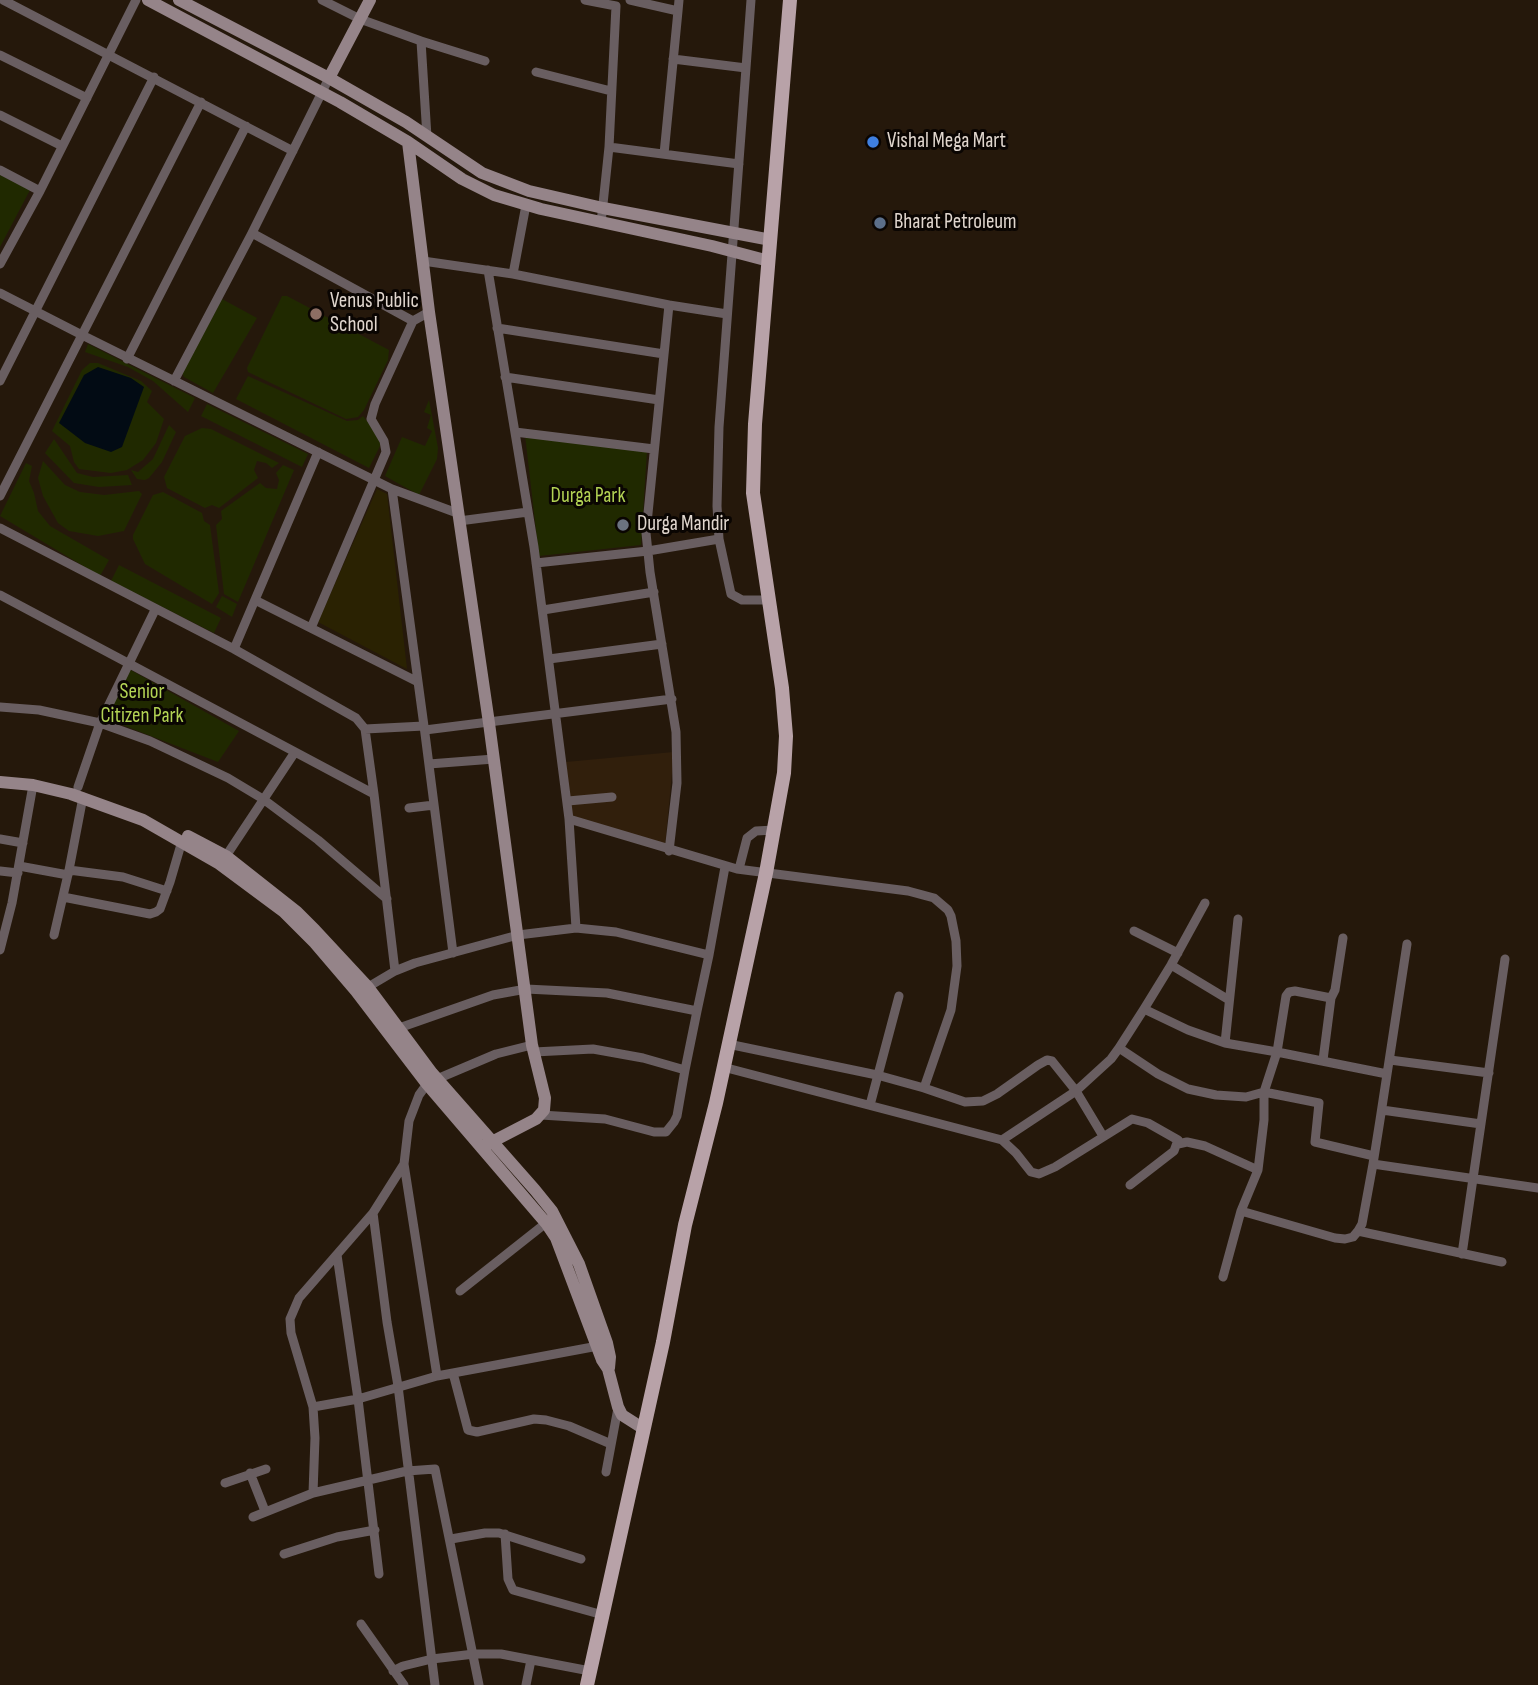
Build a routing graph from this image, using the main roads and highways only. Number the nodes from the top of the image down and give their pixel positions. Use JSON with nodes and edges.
{"nodes":[{"id":1,"x":790,"y":0,"type":"edge"},
{"id":2,"x":589,"y":1678,"type":"edge"}],
"edges":[{"from":1,"to":2,"type":"main road"}]}
